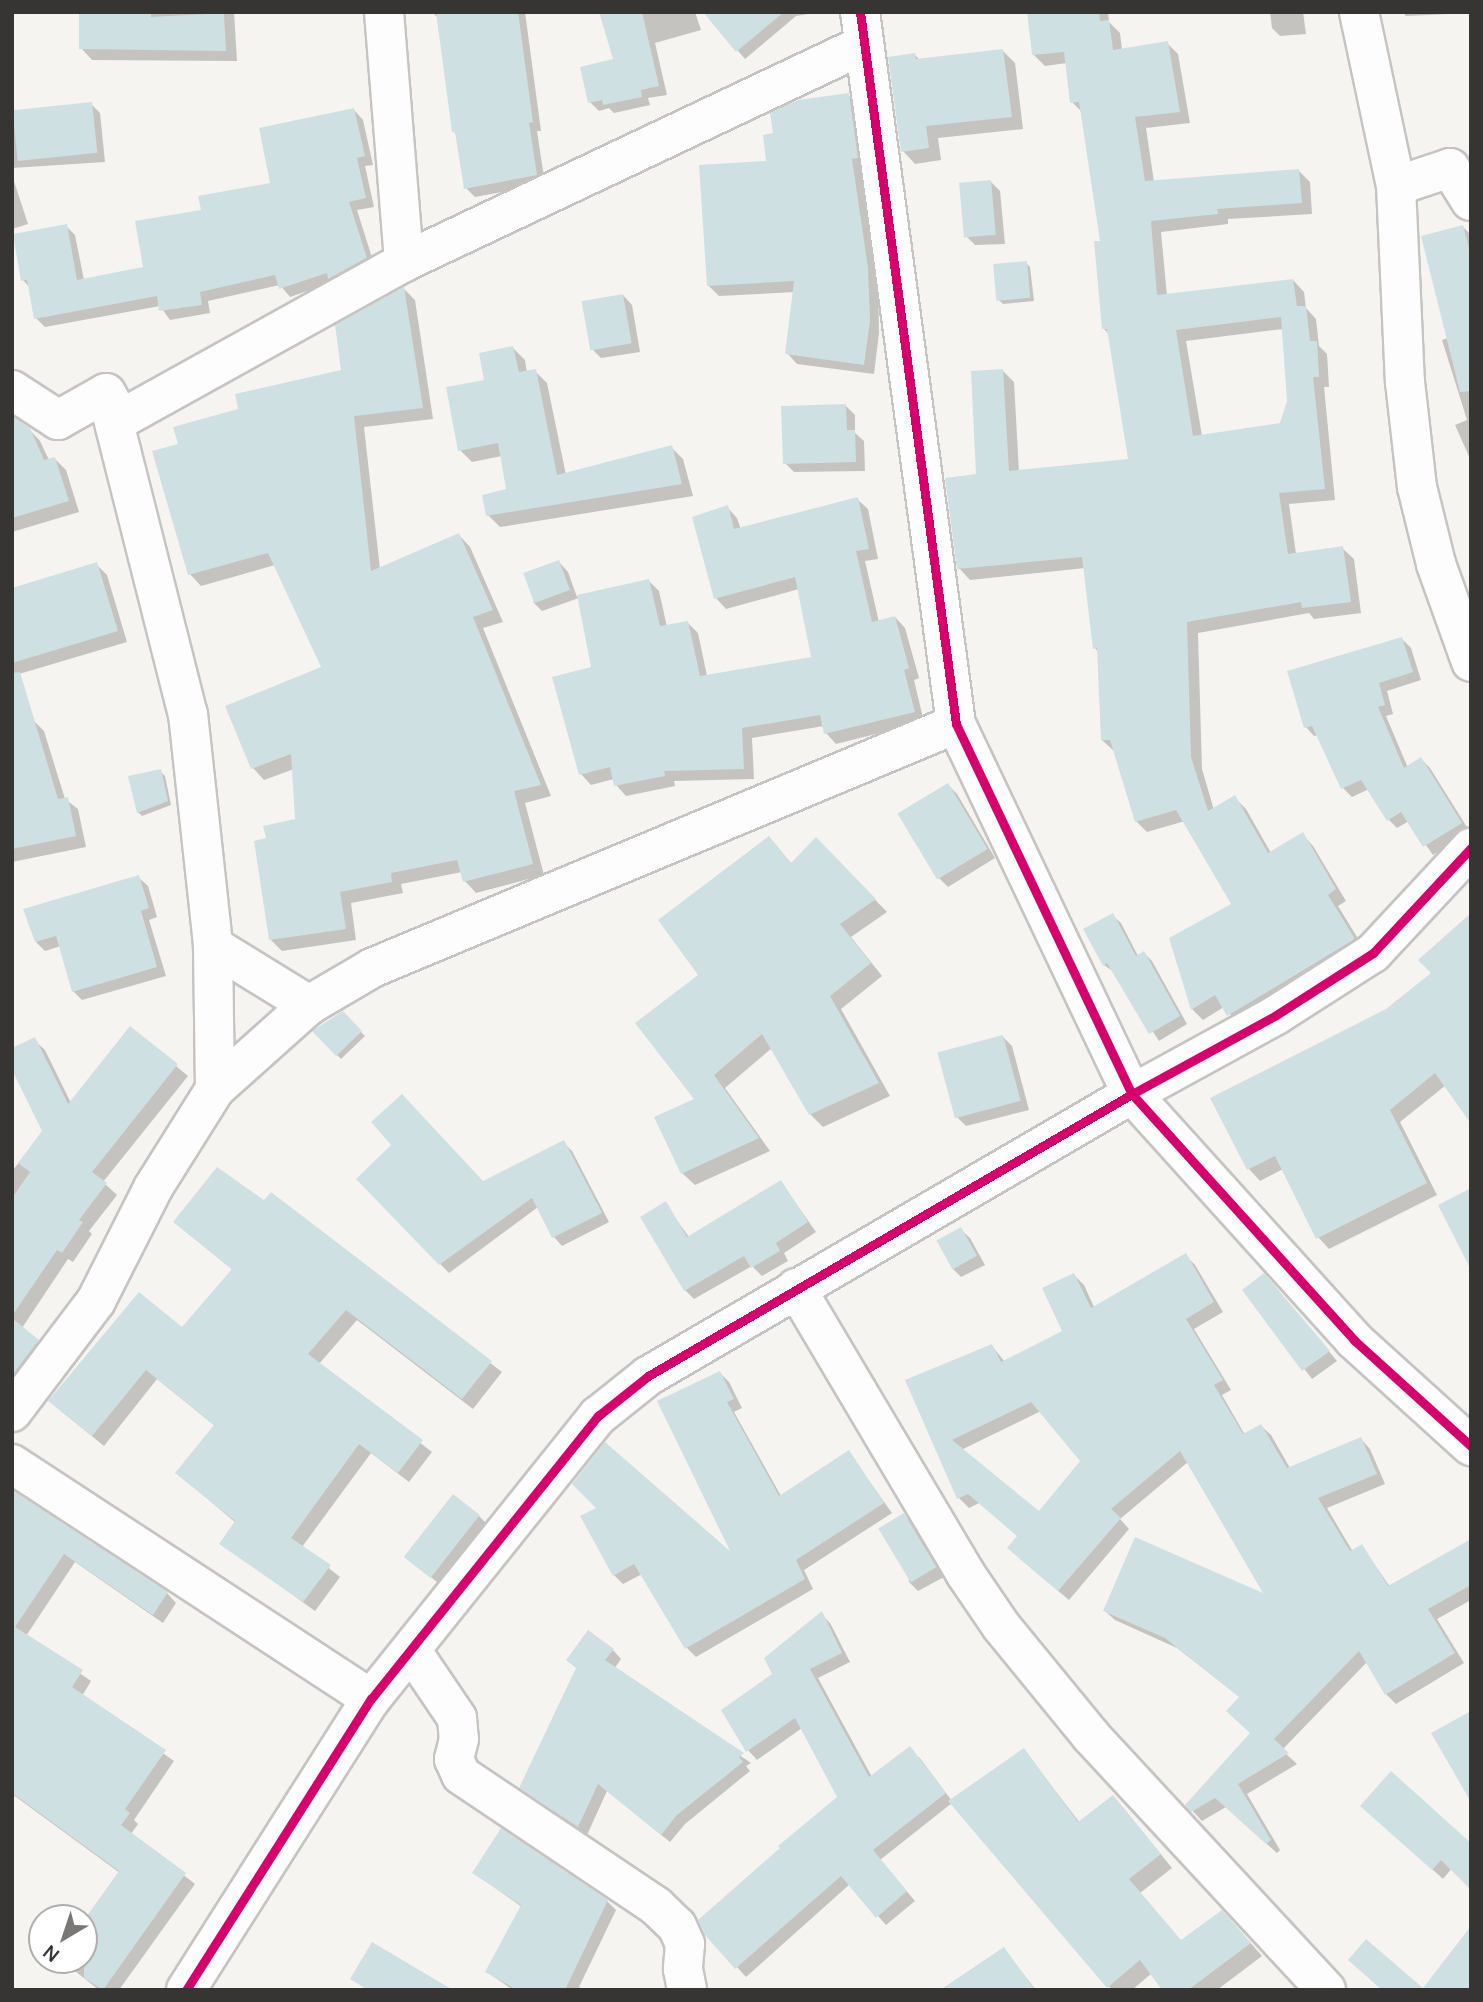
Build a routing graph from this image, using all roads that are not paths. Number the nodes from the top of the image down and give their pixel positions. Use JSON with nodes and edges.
{"nodes":[{"id":1,"x":384,"y":12,"type":"edge"},
{"id":2,"x":1359,"y":12,"type":"edge"},
{"id":3,"x":861,"y":29,"type":"edge"},
{"id":4,"x":1460,"y":167,"type":"edge"},
{"id":5,"x":1396,"y":186,"type":"junction"},
{"id":6,"x":1471,"y":201,"type":"edge"},
{"id":7,"x":404,"y":262,"type":"junction"},
{"id":8,"x":12,"y":390,"type":"edge"},
{"id":9,"x":106,"y":393,"type":"junction"},
{"id":10,"x":1471,"y":662,"type":"edge"},
{"id":11,"x":956,"y":724,"type":"junction"},
{"id":12,"x":1471,"y":848,"type":"edge"},
{"id":13,"x":213,"y":946,"type":"junction"},
{"id":14,"x":309,"y":1005,"type":"junction"},
{"id":15,"x":215,"y":1089,"type":"junction"},
{"id":16,"x":1132,"y":1094,"type":"junction"},
{"id":17,"x":796,"y":1288,"type":"junction"},
{"id":18,"x":12,"y":1412,"type":"edge"},
{"id":19,"x":1471,"y":1446,"type":"edge"},
{"id":20,"x":12,"y":1464,"type":"edge"},
{"id":21,"x":411,"y":1650,"type":"junction"},
{"id":22,"x":371,"y":1699,"type":"junction"},
{"id":23,"x":186,"y":1990,"type":"edge"},
{"id":24,"x":687,"y":1990,"type":"edge"},
{"id":25,"x":1326,"y":1990,"type":"edge"}],
"edges":[{"from":1,"to":7,"type":"street"},
{"from":2,"to":5,"type":"street"},
{"from":3,"to":7,"type":"street"},
{"from":3,"to":11,"type":"street"},
{"from":4,"to":5,"type":"street"},
{"from":4,"to":6,"type":"street"},
{"from":5,"to":10,"type":"street"},
{"from":7,"to":9,"type":"street"},
{"from":8,"to":9,"type":"street"},
{"from":9,"to":13,"type":"street"},
{"from":11,"to":14,"type":"street"},
{"from":11,"to":16,"type":"street"},
{"from":12,"to":16,"type":"street"},
{"from":13,"to":14,"type":"street"},
{"from":13,"to":15,"type":"street"},
{"from":14,"to":15,"type":"street"},
{"from":15,"to":18,"type":"street"},
{"from":16,"to":17,"type":"street"},
{"from":16,"to":19,"type":"street"},
{"from":17,"to":21,"type":"street"},
{"from":17,"to":25,"type":"street"},
{"from":20,"to":22,"type":"street"},
{"from":21,"to":22,"type":"street"},
{"from":21,"to":24,"type":"street"},
{"from":22,"to":23,"type":"street"}]}
